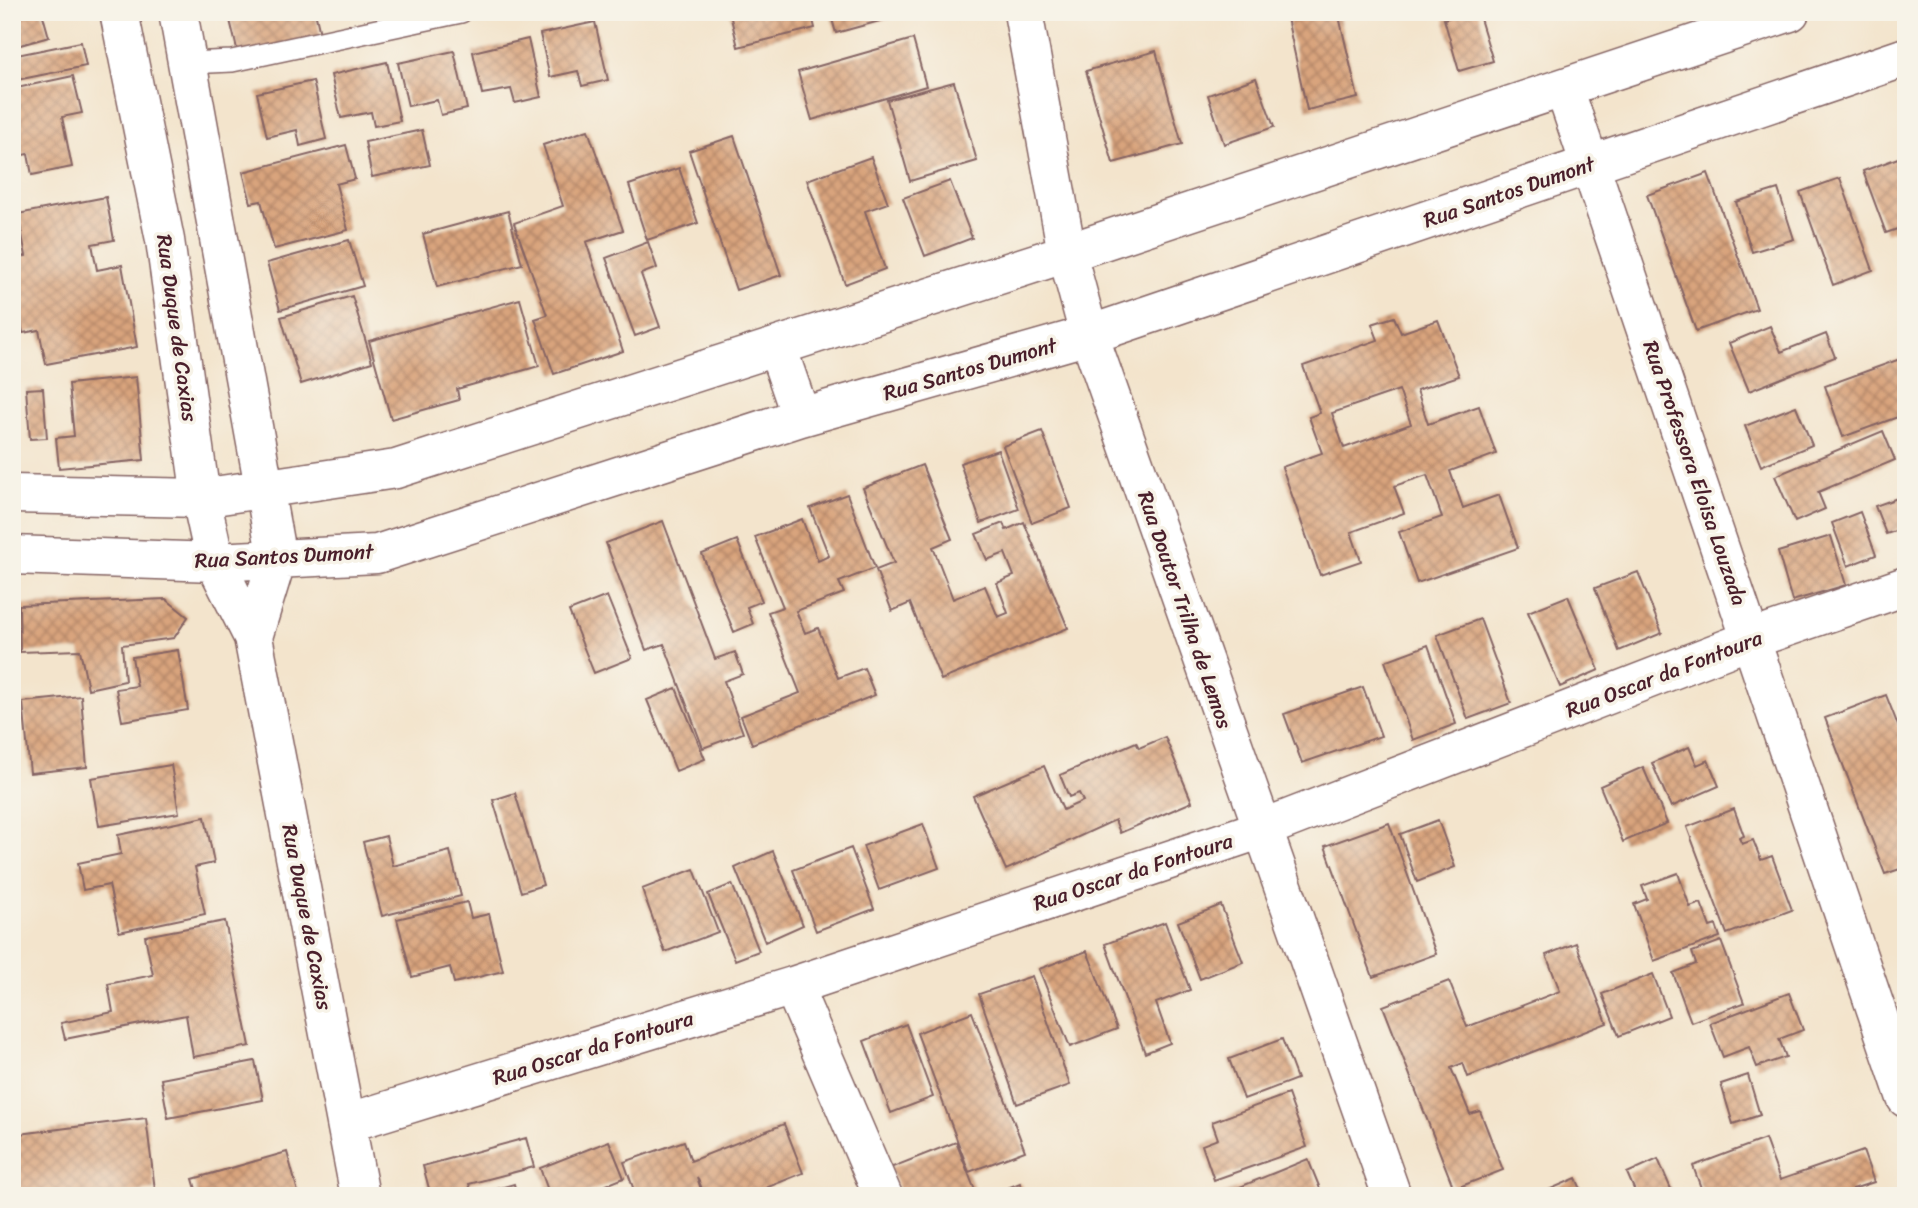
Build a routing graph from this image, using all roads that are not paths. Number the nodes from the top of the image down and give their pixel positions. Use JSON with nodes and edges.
{"nodes":[{"id":1,"x":119,"y":12,"type":"edge"},
{"id":2,"x":178,"y":12,"type":"edge"},
{"id":3,"x":461,"y":12,"type":"edge"},
{"id":4,"x":1023,"y":12,"type":"edge"},
{"id":5,"x":1790,"y":12,"type":"edge"},
{"id":6,"x":1906,"y":57,"type":"edge"},
{"id":7,"x":188,"y":63,"type":"junction"},
{"id":8,"x":1564,"y":88,"type":"junction"},
{"id":9,"x":1590,"y":165,"type":"junction"},
{"id":10,"x":1067,"y":253,"type":"junction"},
{"id":11,"x":1089,"y":335,"type":"junction"},
{"id":12,"x":777,"y":347,"type":"junction"},
{"id":13,"x":802,"y":417,"type":"junction"},
{"id":14,"x":267,"y":490,"type":"junction"},
{"id":15,"x":12,"y":495,"type":"edge"},
{"id":16,"x":201,"y":498,"type":"junction"},
{"id":17,"x":12,"y":555,"type":"edge"},
{"id":18,"x":277,"y":559,"type":"junction"},
{"id":19,"x":215,"y":562,"type":"junction"},
{"id":20,"x":1906,"y":586,"type":"edge"},
{"id":21,"x":253,"y":637,"type":"junction"},
{"id":22,"x":1752,"y":639,"type":"junction"},
{"id":23,"x":1262,"y":829,"type":"junction"},
{"id":24,"x":793,"y":986,"type":"junction"},
{"id":25,"x":1906,"y":1098,"type":"edge"},
{"id":26,"x":347,"y":1123,"type":"junction"},
{"id":27,"x":360,"y":1196,"type":"edge"},
{"id":28,"x":883,"y":1196,"type":"edge"},
{"id":29,"x":1392,"y":1196,"type":"edge"}],
"edges":[{"from":1,"to":16,"type":"street","name":"Rua Duque de Caxias"},
{"from":2,"to":7,"type":"street","name":"Rua Duque de Caxias"},
{"from":3,"to":7,"type":"lane"},
{"from":4,"to":10,"type":"street","name":"Rua Doutor Trilha de Lemos"},
{"from":5,"to":8,"type":"street"},
{"from":6,"to":9,"type":"street","name":"Rua Santos Dumont"},
{"from":7,"to":14,"type":"street","name":"Rua Duque de Caxias"},
{"from":8,"to":9,"type":"street","name":"Rua Professora Eloisa Louzada"},
{"from":8,"to":10,"type":"street"},
{"from":9,"to":11,"type":"street","name":"Rua Santos Dumont"},
{"from":9,"to":22,"type":"street","name":"Rua Professora Eloisa Louzada"},
{"from":10,"to":11,"type":"street","name":"Rua Doutor Trilha de Lemos"},
{"from":10,"to":12,"type":"street"},
{"from":11,"to":13,"type":"street","name":"Rua Santos Dumont"},
{"from":11,"to":23,"type":"street","name":"Rua Doutor Trilha de Lemos"},
{"from":12,"to":13,"type":"street"},
{"from":12,"to":14,"type":"street"},
{"from":13,"to":18,"type":"street","name":"Rua Santos Dumont"},
{"from":14,"to":16,"type":"street"},
{"from":14,"to":18,"type":"street","name":"Rua Duque de Caxias"},
{"from":15,"to":16,"type":"street"},
{"from":16,"to":19,"type":"street","name":"Rua Duque de Caxias"},
{"from":17,"to":19,"type":"street","name":"Rua Santos Dumont"},
{"from":18,"to":19,"type":"street","name":"Rua Santos Dumont"},
{"from":18,"to":21,"type":"street","name":"Rua Duque de Caxias"},
{"from":19,"to":21,"type":"street","name":"Rua Duque de Caxias"},
{"from":20,"to":22,"type":"street","name":"Rua Oscar da Fontoura"},
{"from":21,"to":26,"type":"street","name":"Rua Duque de Caxias"},
{"from":22,"to":23,"type":"street","name":"Rua Oscar da Fontoura"},
{"from":22,"to":25,"type":"street","name":"Rua Professora Eloisa Louzada"},
{"from":23,"to":24,"type":"street","name":"Rua Oscar da Fontoura"},
{"from":23,"to":29,"type":"street","name":"Rua Doutor Trilha de Lemos"},
{"from":24,"to":26,"type":"street","name":"Rua Oscar da Fontoura"},
{"from":24,"to":28,"type":"street"},
{"from":26,"to":27,"type":"street","name":"Rua Duque de Caxias"}]}
